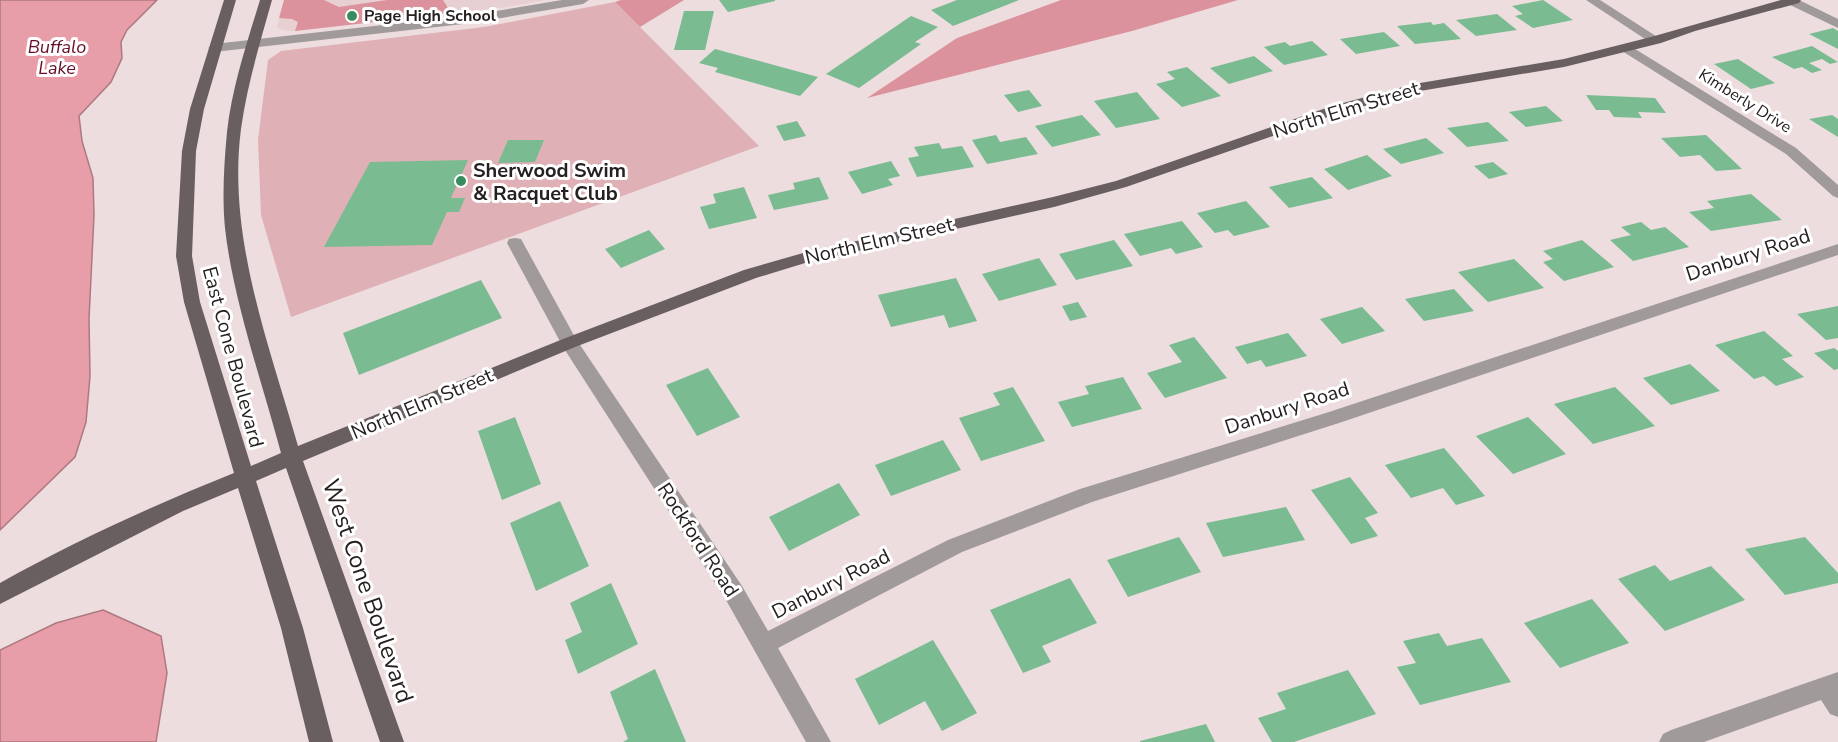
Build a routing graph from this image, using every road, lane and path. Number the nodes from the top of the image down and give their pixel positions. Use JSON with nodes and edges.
{"nodes":[{"id":1,"x":230,"y":0,"type":"edge"},
{"id":2,"x":266,"y":0,"type":"edge"},
{"id":3,"x":583,"y":0,"type":"edge"},
{"id":4,"x":1592,"y":0,"type":"edge"},
{"id":5,"x":1793,"y":0,"type":"edge"},
{"id":6,"x":1838,"y":24,"type":"edge"},
{"id":7,"x":1656,"y":40,"type":"junction"},
{"id":8,"x":255,"y":44,"type":"junction"},
{"id":9,"x":214,"y":48,"type":"junction"},
{"id":10,"x":1627,"y":48,"type":"junction"},
{"id":11,"x":1838,"y":193,"type":"edge"},
{"id":12,"x":515,"y":243,"type":"dead end"},
{"id":13,"x":1838,"y":249,"type":"edge"},
{"id":14,"x":569,"y":343,"type":"junction"},
{"id":15,"x":292,"y":458,"type":"junction"},
{"id":16,"x":244,"y":477,"type":"junction"},
{"id":17,"x":0,"y":594,"type":"edge"},
{"id":18,"x":764,"y":644,"type":"junction"},
{"id":19,"x":1834,"y":693,"type":"edge"},
{"id":20,"x":321,"y":742,"type":"edge"},
{"id":21,"x":392,"y":742,"type":"edge"},
{"id":22,"x":819,"y":742,"type":"edge"},
{"id":23,"x":1671,"y":742,"type":"edge"}],
"edges":[{"from":1,"to":9,"type":"main road","name":"East Cone Boulevard"},
{"from":2,"to":8,"type":"main road","name":"East Cone Boulevard"},
{"from":3,"to":8,"type":"street"},
{"from":4,"to":7,"type":"street"},
{"from":5,"to":6,"type":"street"},
{"from":5,"to":7,"type":"main road","name":"North Elm Street"},
{"from":7,"to":10,"type":"main road","name":"North Elm Street"},
{"from":8,"to":9,"type":"street"},
{"from":8,"to":15,"type":"main road","name":"East Cone Boulevard"},
{"from":9,"to":16,"type":"main road","name":"East Cone Boulevard"},
{"from":10,"to":11,"type":"street","name":"Kimberly Drive"},
{"from":10,"to":14,"type":"main road","name":"North Elm Street"},
{"from":12,"to":14,"type":"street","name":"Rockford Road"},
{"from":13,"to":18,"type":"street","name":"Danbury Road"},
{"from":14,"to":15,"type":"main road","name":"North Elm Street"},
{"from":14,"to":18,"type":"street","name":"Rockford Road"},
{"from":15,"to":16,"type":"main road","name":"North Elm Street"},
{"from":15,"to":21,"type":"main road","name":"West Cone Boulevard"},
{"from":16,"to":17,"type":"main road","name":"North Elm Street"},
{"from":16,"to":20,"type":"main road"},
{"from":18,"to":22,"type":"street","name":"Rockford Road"},
{"from":19,"to":23,"type":"street"}]}
